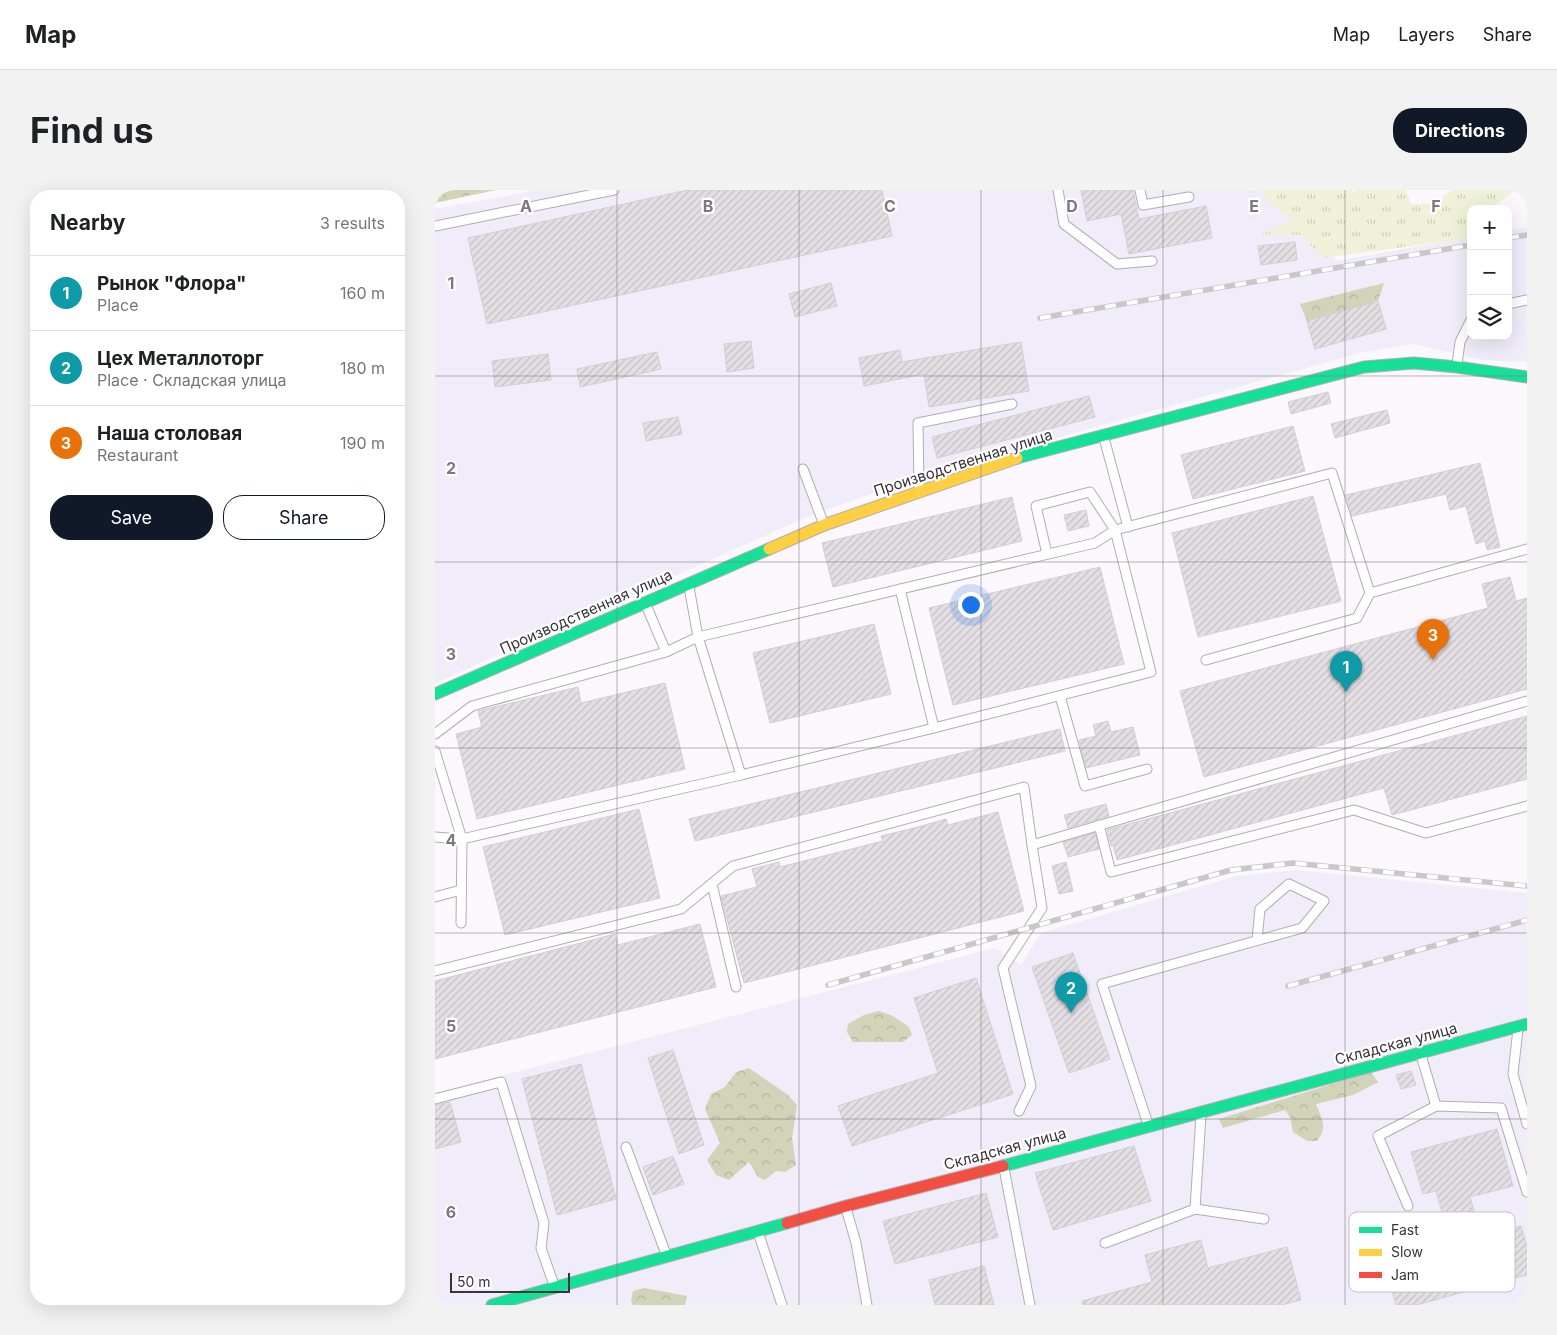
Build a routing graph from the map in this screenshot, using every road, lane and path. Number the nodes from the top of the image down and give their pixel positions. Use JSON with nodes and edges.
{"nodes":[{"id":1,"x":614,"y":190,"type":"edge"},
{"id":2,"x":1058,"y":190,"type":"edge"},
{"id":3,"x":1140,"y":190,"type":"edge"},
{"id":4,"x":1251,"y":190,"type":"edge"},
{"id":5,"x":1189,"y":197,"type":"dead end"},
{"id":6,"x":1250,"y":217,"type":"dead end"},
{"id":7,"x":435,"y":226,"type":"edge"},
{"id":8,"x":1152,"y":261,"type":"dead end"},
{"id":9,"x":1527,"y":300,"type":"edge"},
{"id":10,"x":1512,"y":303,"type":"edge"},
{"id":11,"x":1467,"y":327,"type":"edge"},
{"id":12,"x":1457,"y":367,"type":"junction"},
{"id":13,"x":1527,"y":377,"type":"edge"},
{"id":14,"x":1012,"y":404,"type":"dead end"},
{"id":15,"x":1103,"y":435,"type":"junction"},
{"id":16,"x":803,"y":469,"type":"dead end"},
{"id":17,"x":919,"y":492,"type":"junction"},
{"id":18,"x":824,"y":525,"type":"junction"},
{"id":19,"x":1128,"y":527,"type":"junction"},
{"id":20,"x":1115,"y":530,"type":"junction"},
{"id":21,"x":1527,"y":549,"type":"edge"},
{"id":22,"x":1047,"y":554,"type":"junction"},
{"id":23,"x":688,"y":584,"type":"junction"},
{"id":24,"x":900,"y":589,"type":"junction"},
{"id":25,"x":1370,"y":593,"type":"junction"},
{"id":26,"x":645,"y":603,"type":"junction"},
{"id":27,"x":698,"y":637,"type":"junction"},
{"id":28,"x":666,"y":652,"type":"junction"},
{"id":29,"x":1206,"y":660,"type":"dead end"},
{"id":30,"x":435,"y":694,"type":"edge"},
{"id":31,"x":1060,"y":696,"type":"junction"},
{"id":32,"x":1527,"y":701,"type":"edge"},
{"id":33,"x":935,"y":728,"type":"junction"},
{"id":34,"x":435,"y":734,"type":"edge"},
{"id":35,"x":435,"y":750,"type":"edge"},
{"id":36,"x":1147,"y":769,"type":"dead end"},
{"id":37,"x":741,"y":775,"type":"junction"},
{"id":38,"x":1527,"y":806,"type":"edge"},
{"id":39,"x":1099,"y":825,"type":"junction"},
{"id":40,"x":435,"y":837,"type":"edge"},
{"id":41,"x":463,"y":839,"type":"junction"},
{"id":42,"x":1032,"y":845,"type":"junction"},
{"id":43,"x":712,"y":884,"type":"junction"},
{"id":44,"x":461,"y":890,"type":"junction"},
{"id":45,"x":435,"y":897,"type":"edge"},
{"id":46,"x":461,"y":923,"type":"dead end"},
{"id":47,"x":1257,"y":940,"type":"junction"},
{"id":48,"x":435,"y":971,"type":"edge"},
{"id":49,"x":736,"y":987,"type":"dead end"},
{"id":50,"x":1523,"y":1025,"type":"edge"},
{"id":51,"x":1420,"y":1053,"type":"junction"},
{"id":52,"x":435,"y":1099,"type":"edge"},
{"id":53,"x":1436,"y":1106,"type":"junction"},
{"id":54,"x":1019,"y":1111,"type":"dead end"},
{"id":55,"x":1201,"y":1112,"type":"junction"},
{"id":56,"x":1527,"y":1124,"type":"edge"},
{"id":57,"x":1149,"y":1126,"type":"junction"},
{"id":58,"x":626,"y":1147,"type":"dead end"},
{"id":59,"x":1003,"y":1166,"type":"junction"},
{"id":60,"x":1527,"y":1192,"type":"edge"},
{"id":61,"x":846,"y":1206,"type":"junction"},
{"id":62,"x":1408,"y":1206,"type":"dead end"},
{"id":63,"x":1195,"y":1209,"type":"junction"},
{"id":64,"x":1264,"y":1219,"type":"dead end"},
{"id":65,"x":758,"y":1232,"type":"junction"},
{"id":66,"x":1105,"y":1243,"type":"dead end"},
{"id":67,"x":667,"y":1257,"type":"junction"},
{"id":68,"x":555,"y":1287,"type":"junction"},
{"id":69,"x":491,"y":1305,"type":"edge"},
{"id":70,"x":783,"y":1305,"type":"edge"},
{"id":71,"x":867,"y":1305,"type":"edge"},
{"id":72,"x":1030,"y":1305,"type":"edge"}],
"edges":[{"from":1,"to":7,"type":"lane"},
{"from":2,"to":8,"type":"lane"},
{"from":3,"to":5,"type":"lane"},
{"from":4,"to":6,"type":"path"},
{"from":9,"to":10,"type":"lane"},
{"from":11,"to":12,"type":"lane"},
{"from":12,"to":13,"type":"street","name":"Производственная улица"},
{"from":12,"to":15,"type":"street","name":"Производственная улица"},
{"from":14,"to":17,"type":"lane"},
{"from":15,"to":17,"type":"street","name":"Производственная улица"},
{"from":15,"to":19,"type":"lane"},
{"from":16,"to":18,"type":"lane"},
{"from":17,"to":18,"type":"street","name":"Производственная улица"},
{"from":18,"to":23,"type":"street","name":"Производственная улица"},
{"from":19,"to":20,"type":"lane"},
{"from":19,"to":25,"type":"lane"},
{"from":20,"to":22,"type":"lane"},
{"from":20,"to":22,"type":"lane"},
{"from":20,"to":31,"type":"lane"},
{"from":21,"to":25,"type":"lane"},
{"from":22,"to":24,"type":"lane"},
{"from":23,"to":26,"type":"street","name":"Производственная улица"},
{"from":23,"to":27,"type":"lane"},
{"from":24,"to":27,"type":"lane"},
{"from":24,"to":33,"type":"lane"},
{"from":25,"to":29,"type":"lane"},
{"from":26,"to":28,"type":"lane"},
{"from":26,"to":30,"type":"street","name":"Производственная улица"},
{"from":27,"to":28,"type":"lane"},
{"from":27,"to":37,"type":"lane"},
{"from":28,"to":34,"type":"lane"},
{"from":31,"to":33,"type":"lane"},
{"from":31,"to":36,"type":"lane"},
{"from":32,"to":39,"type":"lane"},
{"from":33,"to":37,"type":"lane"},
{"from":35,"to":41,"type":"lane"},
{"from":37,"to":41,"type":"lane"},
{"from":38,"to":39,"type":"lane"},
{"from":39,"to":42,"type":"lane"},
{"from":40,"to":41,"type":"lane"},
{"from":41,"to":44,"type":"lane"},
{"from":42,"to":43,"type":"lane"},
{"from":42,"to":54,"type":"lane"},
{"from":43,"to":48,"type":"lane"},
{"from":43,"to":49,"type":"lane"},
{"from":44,"to":45,"type":"lane"},
{"from":44,"to":46,"type":"lane"},
{"from":47,"to":47,"type":"lane"},
{"from":47,"to":57,"type":"lane"},
{"from":50,"to":51,"type":"street","name":"Складская улица"},
{"from":50,"to":56,"type":"lane"},
{"from":51,"to":53,"type":"lane"},
{"from":51,"to":55,"type":"street","name":"Складская улица"},
{"from":52,"to":68,"type":"lane"},
{"from":53,"to":60,"type":"lane"},
{"from":53,"to":62,"type":"lane"},
{"from":55,"to":57,"type":"street","name":"Складская улица"},
{"from":55,"to":63,"type":"lane"},
{"from":57,"to":59,"type":"street","name":"Складская улица"},
{"from":58,"to":67,"type":"lane"},
{"from":59,"to":61,"type":"street","name":"Складская улица"},
{"from":59,"to":72,"type":"lane"},
{"from":61,"to":65,"type":"street","name":"Складская улица"},
{"from":61,"to":71,"type":"lane"},
{"from":63,"to":64,"type":"lane"},
{"from":63,"to":66,"type":"lane"},
{"from":65,"to":67,"type":"street","name":"Складская улица"},
{"from":65,"to":70,"type":"lane"},
{"from":67,"to":68,"type":"street","name":"Складская улица"},
{"from":68,"to":69,"type":"street","name":"Складская улица"}]}
